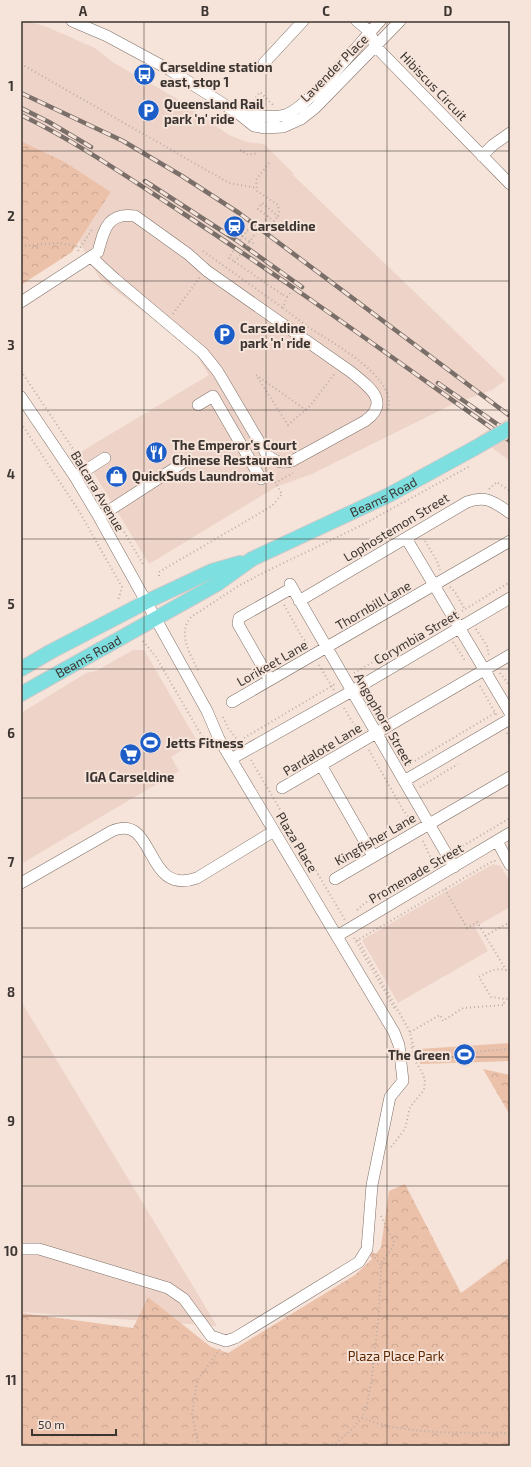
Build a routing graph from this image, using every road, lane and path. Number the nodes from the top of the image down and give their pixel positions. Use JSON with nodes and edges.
{"nodes":[{"id":1,"x":72,"y":21,"type":"edge"},
{"id":2,"x":303,"y":21,"type":"edge"},
{"id":3,"x":357,"y":21,"type":"edge"},
{"id":4,"x":380,"y":21,"type":"edge"},
{"id":5,"x":400,"y":21,"type":"edge"},
{"id":6,"x":370,"y":32,"type":"junction"},
{"id":7,"x":375,"y":46,"type":"junction"},
{"id":8,"x":264,"y":63,"type":"dead end"},
{"id":9,"x":21,"y":64,"type":"edge"},
{"id":10,"x":250,"y":105,"type":"dead end"},
{"id":11,"x":277,"y":109,"type":"dead end"},
{"id":12,"x":239,"y":114,"type":"junction"},
{"id":13,"x":510,"y":133,"type":"edge"},
{"id":14,"x":240,"y":150,"type":"dead end"},
{"id":15,"x":258,"y":153,"type":"dead end"},
{"id":16,"x":482,"y":156,"type":"junction"},
{"id":17,"x":269,"y":163,"type":"dead end"},
{"id":18,"x":510,"y":184,"type":"edge"},
{"id":19,"x":257,"y":188,"type":"junction"},
{"id":20,"x":268,"y":216,"type":"junction"},
{"id":21,"x":278,"y":216,"type":"junction"},
{"id":22,"x":93,"y":228,"type":"dead end"},
{"id":23,"x":249,"y":228,"type":"dead end"},
{"id":24,"x":247,"y":232,"type":"junction"},
{"id":25,"x":240,"y":240,"type":"dead end"},
{"id":26,"x":250,"y":241,"type":"junction"},
{"id":27,"x":21,"y":246,"type":"edge"},
{"id":28,"x":256,"y":246,"type":"dead end"},
{"id":29,"x":81,"y":247,"type":"junction"},
{"id":30,"x":201,"y":250,"type":"dead end"},
{"id":31,"x":233,"y":251,"type":"dead end"},
{"id":32,"x":75,"y":253,"type":"dead end"},
{"id":33,"x":94,"y":255,"type":"junction"},
{"id":34,"x":235,"y":262,"type":"junction"},
{"id":35,"x":205,"y":270,"type":"junction"},
{"id":36,"x":291,"y":292,"type":"dead end"},
{"id":37,"x":287,"y":297,"type":"junction"},
{"id":38,"x":21,"y":302,"type":"edge"},
{"id":39,"x":283,"y":308,"type":"junction"},
{"id":40,"x":172,"y":316,"type":"dead end"},
{"id":41,"x":307,"y":326,"type":"junction"},
{"id":42,"x":304,"y":330,"type":"dead end"},
{"id":43,"x":341,"y":365,"type":"junction"},
{"id":44,"x":21,"y":397,"type":"edge"},
{"id":45,"x":198,"y":404,"type":"dead end"},
{"id":46,"x":306,"y":410,"type":"junction"},
{"id":47,"x":386,"y":415,"type":"dead end"},
{"id":48,"x":21,"y":423,"type":"edge"},
{"id":49,"x":510,"y":428,"type":"edge"},
{"id":50,"x":105,"y":458,"type":"dead end"},
{"id":51,"x":181,"y":464,"type":"dead end"},
{"id":52,"x":295,"y":472,"type":"dead end"},
{"id":53,"x":75,"y":477,"type":"junction"},
{"id":54,"x":266,"y":478,"type":"joint"},
{"id":55,"x":275,"y":483,"type":"junction"},
{"id":56,"x":510,"y":491,"type":"edge"},
{"id":57,"x":482,"y":498,"type":"junction"},
{"id":58,"x":510,"y":513,"type":"edge"},
{"id":59,"x":99,"y":517,"type":"junction"},
{"id":60,"x":406,"y":538,"type":"junction"},
{"id":61,"x":429,"y":538,"type":"dead end"},
{"id":62,"x":510,"y":541,"type":"edge"},
{"id":63,"x":412,"y":548,"type":"junction"},
{"id":64,"x":252,"y":559,"type":"junction"},
{"id":65,"x":265,"y":572,"type":"dead end"},
{"id":66,"x":158,"y":576,"type":"dead end"},
{"id":67,"x":510,"y":582,"type":"edge"},
{"id":68,"x":434,"y":586,"type":"junction"},
{"id":69,"x":278,"y":595,"type":"junction"},
{"id":70,"x":510,"y":598,"type":"edge"},
{"id":71,"x":118,"y":601,"type":"dead end"},
{"id":72,"x":299,"y":601,"type":"junction"},
{"id":73,"x":146,"y":602,"type":"junction"},
{"id":74,"x":453,"y":617,"type":"junction"},
{"id":75,"x":155,"y":619,"type":"junction"},
{"id":76,"x":460,"y":628,"type":"junction"},
{"id":77,"x":144,"y":642,"type":"dead end"},
{"id":78,"x":187,"y":644,"type":"dead end"},
{"id":79,"x":321,"y":651,"type":"junction"},
{"id":80,"x":510,"y":655,"type":"edge"},
{"id":81,"x":21,"y":669,"type":"edge"},
{"id":82,"x":352,"y":670,"type":"dead end"},
{"id":83,"x":484,"y":670,"type":"junction"},
{"id":84,"x":349,"y":676,"type":"junction"},
{"id":85,"x":270,"y":680,"type":"junction"},
{"id":86,"x":331,"y":686,"type":"junction"},
{"id":87,"x":352,"y":691,"type":"junction"},
{"id":88,"x":21,"y":694,"type":"edge"},
{"id":89,"x":339,"y":698,"type":"junction"},
{"id":90,"x":232,"y":702,"type":"dead end"},
{"id":91,"x":508,"y":710,"type":"edge"},
{"id":92,"x":510,"y":719,"type":"edge"},
{"id":93,"x":230,"y":730,"type":"dead end"},
{"id":94,"x":376,"y":733,"type":"junction"},
{"id":95,"x":366,"y":739,"type":"junction"},
{"id":96,"x":239,"y":741,"type":"junction"},
{"id":97,"x":206,"y":743,"type":"dead end"},
{"id":98,"x":245,"y":751,"type":"junction"},
{"id":99,"x":231,"y":759,"type":"junction"},
{"id":100,"x":321,"y":765,"type":"junction"},
{"id":101,"x":510,"y":777,"type":"edge"},
{"id":102,"x":408,"y":778,"type":"junction"},
{"id":103,"x":282,"y":788,"type":"dead end"},
{"id":104,"x":423,"y":792,"type":"dead end"},
{"id":105,"x":510,"y":818,"type":"edge"},
{"id":106,"x":424,"y":827,"type":"junction"},
{"id":107,"x":274,"y":831,"type":"junction"},
{"id":108,"x":510,"y":833,"type":"edge"},
{"id":109,"x":497,"y":841,"type":"junction"},
{"id":110,"x":454,"y":846,"type":"dead end"},
{"id":111,"x":451,"y":853,"type":"junction"},
{"id":112,"x":373,"y":856,"type":"junction"},
{"id":113,"x":508,"y":862,"type":"edge"},
{"id":114,"x":433,"y":864,"type":"junction"},
{"id":115,"x":454,"y":867,"type":"junction"},
{"id":116,"x":335,"y":879,"type":"dead end"},
{"id":117,"x":21,"y":883,"type":"edge"},
{"id":118,"x":445,"y":889,"type":"junction"},
{"id":119,"x":355,"y":912,"type":"dead end"},
{"id":120,"x":350,"y":916,"type":"dead end"},
{"id":121,"x":510,"y":922,"type":"edge"},
{"id":122,"x":336,"y":936,"type":"junction"},
{"id":123,"x":485,"y":936,"type":"junction"},
{"id":124,"x":506,"y":970,"type":"junction"},
{"id":125,"x":510,"y":972,"type":"edge"},
{"id":126,"x":510,"y":997,"type":"edge"},
{"id":127,"x":504,"y":1000,"type":"junction"},
{"id":128,"x":410,"y":1032,"type":"junction"},
{"id":129,"x":510,"y":1049,"type":"edge"},
{"id":130,"x":417,"y":1059,"type":"junction"},
{"id":131,"x":391,"y":1148,"type":"dead end"},
{"id":132,"x":380,"y":1212,"type":"dead end"},
{"id":133,"x":367,"y":1248,"type":"junction"},
{"id":134,"x":21,"y":1249,"type":"edge"},
{"id":135,"x":382,"y":1265,"type":"junction"},
{"id":136,"x":226,"y":1341,"type":"junction"},
{"id":137,"x":362,"y":1418,"type":"junction"},
{"id":138,"x":510,"y":1433,"type":"edge"},
{"id":139,"x":198,"y":1446,"type":"edge"},
{"id":140,"x":324,"y":1446,"type":"edge"}],
"edges":[{"from":1,"to":12,"type":"street","name":"Lavender Place"},
{"from":2,"to":8,"type":"street"},
{"from":3,"to":6,"type":"street"},
{"from":4,"to":6,"type":"street","name":"Lavender Place"},
{"from":5,"to":7,"type":"street","name":"Lavender Place"},
{"from":6,"to":7,"type":"street","name":"Hibiscus Circuit"},
{"from":6,"to":12,"type":"street","name":"Lavender Place"},
{"from":7,"to":12,"type":"street","name":"Lavender Place"},
{"from":7,"to":16,"type":"street","name":"Hibiscus Circuit"},
{"from":9,"to":19,"type":"path"},
{"from":10,"to":11,"type":"path"},
{"from":13,"to":16,"type":"street"},
{"from":14,"to":15,"type":"path"},
{"from":16,"to":18,"type":"street","name":"Hibiscus Circuit"},
{"from":17,"to":19,"type":"path"},
{"from":19,"to":21,"type":"path"},
{"from":20,"to":21,"type":"path"},
{"from":20,"to":21,"type":"path","bridge":true},
{"from":20,"to":26,"type":"path","bridge":true},
{"from":22,"to":29,"type":"path"},
{"from":23,"to":24,"type":"path"},
{"from":24,"to":25,"type":"path"},
{"from":24,"to":26,"type":"path","bridge":true},
{"from":26,"to":28,"type":"path"},
{"from":26,"to":34,"type":"path","bridge":true},
{"from":27,"to":29,"type":"path"},
{"from":29,"to":32,"type":"path"},
{"from":30,"to":39,"type":"path"},
{"from":31,"to":34,"type":"path"},
{"from":33,"to":35,"type":"street"},
{"from":33,"to":38,"type":"street"},
{"from":33,"to":43,"type":"street"},
{"from":34,"to":37,"type":"path","bridge":true},
{"from":35,"to":40,"type":"path"},
{"from":35,"to":43,"type":"street"},
{"from":36,"to":37,"type":"path"},
{"from":37,"to":39,"type":"path"},
{"from":39,"to":41,"type":"path"},
{"from":41,"to":42,"type":"path"},
{"from":41,"to":47,"type":"path"},
{"from":43,"to":46,"type":"path"},
{"from":44,"to":53,"type":"street","name":"Balcara Avenue"},
{"from":45,"to":54,"type":"street"},
{"from":46,"to":46,"type":"path"},
{"from":48,"to":71,"type":"path"},
{"from":49,"to":64,"type":"main road","name":"Beams Road","bridge":true},
{"from":50,"to":53,"type":"street"},
{"from":51,"to":59,"type":"street"},
{"from":52,"to":55,"type":"path"},
{"from":53,"to":59,"type":"street","name":"Balcara Avenue"},
{"from":54,"to":55,"type":"path"},
{"from":55,"to":66,"type":"path"},
{"from":56,"to":57,"type":"path"},
{"from":57,"to":58,"type":"street"},
{"from":57,"to":60,"type":"street","name":"Lophostemon Street"},
{"from":59,"to":73,"type":"street","name":"Balcara Avenue"},
{"from":60,"to":63,"type":"street"},
{"from":60,"to":72,"type":"street","name":"Lophostemon Street"},
{"from":61,"to":63,"type":"path"},
{"from":62,"to":68,"type":"street","name":"Thornbill Lane"},
{"from":63,"to":68,"type":"street"},
{"from":64,"to":73,"type":"main road","name":"Beams Road"},
{"from":64,"to":75,"type":"main road","name":"Beams Road"},
{"from":65,"to":78,"type":"path"},
{"from":67,"to":74,"type":"path"},
{"from":68,"to":74,"type":"street"},
{"from":68,"to":79,"type":"street","name":"Thornbill Lane"},
{"from":69,"to":72,"type":"street","name":"Angophora Street"},
{"from":69,"to":79,"type":"path"},
{"from":69,"to":85,"type":"street"},
{"from":70,"to":76,"type":"street","name":"Corymbia Street"},
{"from":72,"to":79,"type":"street","name":"Angophora Street"},
{"from":73,"to":75,"type":"street"},
{"from":73,"to":81,"type":"main road","name":"Beams Road"},
{"from":74,"to":76,"type":"street"},
{"from":74,"to":84,"type":"path"},
{"from":75,"to":88,"type":"main road","name":"Beams Road"},
{"from":75,"to":99,"type":"street","name":"Plaza Place"},
{"from":76,"to":83,"type":"street"},
{"from":76,"to":87,"type":"street","name":"Corymbia Street"},
{"from":77,"to":97,"type":"path"},
{"from":79,"to":84,"type":"street","name":"Angophora Street"},
{"from":79,"to":85,"type":"street","name":"Lorikeet Lane"},
{"from":79,"to":86,"type":"path"},
{"from":80,"to":83,"type":"street","name":"Pardalote Lane"},
{"from":82,"to":84,"type":"path"},
{"from":83,"to":91,"type":"street"},
{"from":83,"to":94,"type":"street","name":"Pardalote Lane"},
{"from":84,"to":86,"type":"path"},
{"from":84,"to":87,"type":"street","name":"Angophora Street"},
{"from":85,"to":90,"type":"street","name":"Lorikeet Lane"},
{"from":86,"to":89,"type":"path"},
{"from":86,"to":96,"type":"path"},
{"from":87,"to":89,"type":"street","name":"Corymbia Street"},
{"from":87,"to":94,"type":"street","name":"Angophora Street"},
{"from":89,"to":95,"type":"path"},
{"from":89,"to":98,"type":"street","name":"Corymbia Street"},
{"from":91,"to":102,"type":"path"},
{"from":92,"to":102,"type":"street"},
{"from":93,"to":96,"type":"path"},
{"from":94,"to":95,"type":"street","name":"Pardalote Lane"},
{"from":94,"to":102,"type":"street","name":"Angophora Street"},
{"from":95,"to":100,"type":"street","name":"Pardalote Lane"},
{"from":95,"to":106,"type":"path"},
{"from":96,"to":98,"type":"path"},
{"from":98,"to":99,"type":"street","name":"Corymbia Street"},
{"from":98,"to":120,"type":"path"},
{"from":99,"to":107,"type":"street","name":"Plaza Place"},
{"from":100,"to":103,"type":"street","name":"Pardalote Lane"},
{"from":100,"to":112,"type":"street"},
{"from":101,"to":106,"type":"street","name":"Kingfisher Lane"},
{"from":102,"to":104,"type":"path"},
{"from":102,"to":106,"type":"street","name":"Angophora Street"},
{"from":105,"to":111,"type":"path"},
{"from":106,"to":111,"type":"street","name":"Angophora Street"},
{"from":106,"to":112,"type":"street","name":"Kingfisher Lane"},
{"from":106,"to":114,"type":"path"},
{"from":107,"to":117,"type":"street"},
{"from":107,"to":122,"type":"street","name":"Plaza Place"},
{"from":108,"to":109,"type":"street","name":"Promenade Street"},
{"from":109,"to":113,"type":"street"},
{"from":109,"to":115,"type":"street","name":"Promenade Street"},
{"from":110,"to":111,"type":"path"},
{"from":111,"to":114,"type":"path"},
{"from":111,"to":115,"type":"street","name":"Angophora Street"},
{"from":112,"to":116,"type":"street","name":"Kingfisher Lane"},
{"from":113,"to":118,"type":"path"},
{"from":114,"to":119,"type":"path"},
{"from":115,"to":122,"type":"street","name":"Promenade Street"},
{"from":118,"to":123,"type":"path"},
{"from":118,"to":128,"type":"path"},
{"from":121,"to":123,"type":"path"},
{"from":122,"to":133,"type":"street","name":"Plaza Place"},
{"from":123,"to":124,"type":"path"},
{"from":124,"to":125,"type":"path"},
{"from":124,"to":127,"type":"path"},
{"from":126,"to":127,"type":"path"},
{"from":127,"to":128,"type":"path"},
{"from":128,"to":130,"type":"path"},
{"from":129,"to":130,"type":"path"},
{"from":130,"to":131,"type":"path"},
{"from":132,"to":135,"type":"path"},
{"from":133,"to":135,"type":"path"},
{"from":133,"to":136,"type":"street"},
{"from":134,"to":136,"type":"street"},
{"from":135,"to":137,"type":"path"},
{"from":136,"to":139,"type":"path"},
{"from":137,"to":138,"type":"path"},
{"from":137,"to":140,"type":"path"}]}
